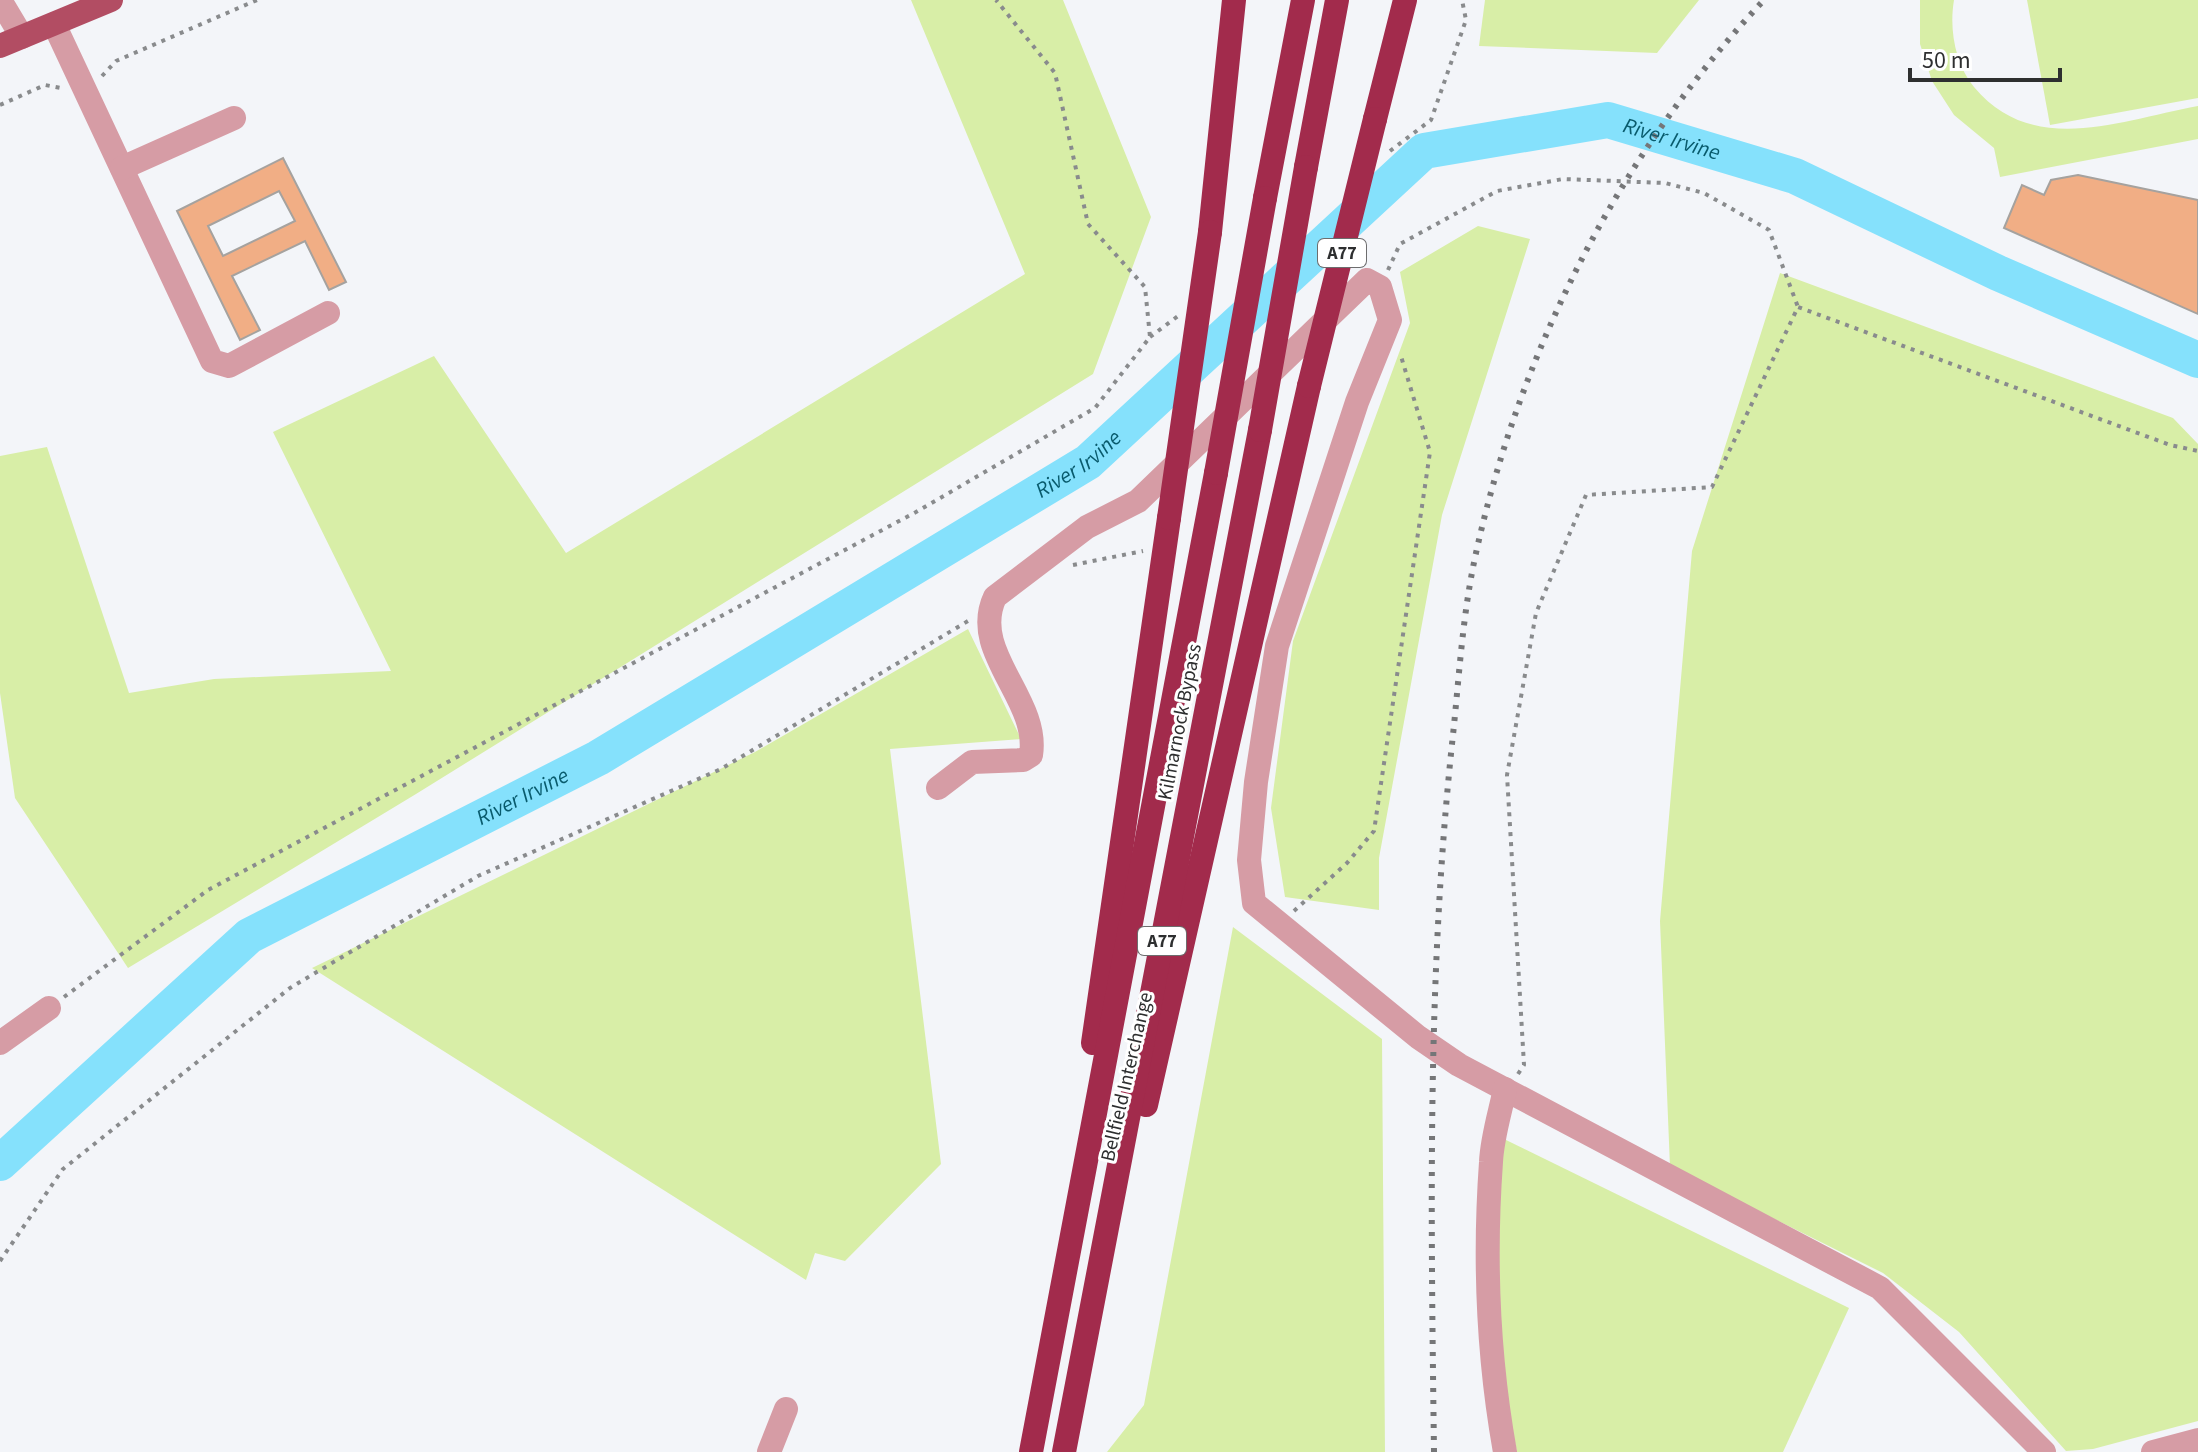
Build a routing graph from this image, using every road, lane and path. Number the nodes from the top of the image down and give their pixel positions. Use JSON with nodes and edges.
{"nodes":[{"id":1,"x":1,"y":0,"type":"edge"},
{"id":2,"x":111,"y":0,"type":"edge"},
{"id":3,"x":257,"y":0,"type":"edge"},
{"id":4,"x":996,"y":0,"type":"edge"},
{"id":5,"x":1234,"y":0,"type":"edge"},
{"id":6,"x":1303,"y":0,"type":"edge"},
{"id":7,"x":1337,"y":0,"type":"edge"},
{"id":8,"x":1405,"y":0,"type":"edge"},
{"id":9,"x":1462,"y":0,"type":"edge"},
{"id":10,"x":54,"y":24,"type":"junction"},
{"id":11,"x":11,"y":41,"type":"edge"},
{"id":12,"x":86,"y":93,"type":"junction"},
{"id":13,"x":0,"y":105,"type":"edge"},
{"id":14,"x":234,"y":118,"type":"dead end"},
{"id":15,"x":1382,"y":158,"type":"dead end"},
{"id":16,"x":122,"y":168,"type":"junction"},
{"id":17,"x":1380,"y":287,"type":"junction"},
{"id":18,"x":1798,"y":307,"type":"junction"},
{"id":19,"x":1185,"y":310,"type":"dead end"},
{"id":20,"x":328,"y":313,"type":"dead end"},
{"id":21,"x":1390,"y":320,"type":"junction"},
{"id":22,"x":1150,"y":337,"type":"junction"},
{"id":23,"x":2198,"y":451,"type":"edge"},
{"id":24,"x":1147,"y":550,"type":"dead end"},
{"id":25,"x":1063,"y":567,"type":"dead end"},
{"id":26,"x":989,"y":608,"type":"junction"},
{"id":27,"x":938,"y":788,"type":"dead end"},
{"id":28,"x":1278,"y":925,"type":"junction"},
{"id":29,"x":49,"y":1008,"type":"joint"},
{"id":30,"x":0,"y":1043,"type":"edge"},
{"id":31,"x":1505,"y":1089,"type":"junction"},
{"id":32,"x":0,"y":1261,"type":"edge"},
{"id":33,"x":1042,"y":1394,"type":"junction"},
{"id":34,"x":1074,"y":1399,"type":"junction"},
{"id":35,"x":786,"y":1409,"type":"dead end"},
{"id":36,"x":2198,"y":1440,"type":"edge"},
{"id":37,"x":769,"y":1452,"type":"edge"},
{"id":38,"x":1031,"y":1452,"type":"edge"},
{"id":39,"x":1064,"y":1452,"type":"edge"},
{"id":40,"x":1505,"y":1452,"type":"edge"},
{"id":41,"x":2044,"y":1452,"type":"edge"},
{"id":42,"x":2153,"y":1452,"type":"edge"}],
"edges":[{"from":1,"to":11,"type":"lane"},
{"from":2,"to":10,"type":"main road"},
{"from":3,"to":12,"type":"path"},
{"from":4,"to":22,"type":"path"},
{"from":5,"to":33,"type":"highway","number":"A77","bridge":true},
{"from":6,"to":33,"type":"highway","name":"Kilmarnock Bypass","number":"A77","bridge":true},
{"from":7,"to":34,"type":"highway","name":"Kilmarnock Bypass","number":"A77","bridge":true},
{"from":8,"to":34,"type":"highway","name":"Bellfield Interchange","number":"A77","bridge":true},
{"from":9,"to":15,"type":"path"},
{"from":10,"to":11,"type":"main road"},
{"from":10,"to":12,"type":"lane"},
{"from":12,"to":13,"type":"path"},
{"from":12,"to":16,"type":"lane"},
{"from":14,"to":16,"type":"lane"},
{"from":16,"to":20,"type":"lane"},
{"from":17,"to":18,"type":"path"},
{"from":17,"to":21,"type":"lane"},
{"from":17,"to":26,"type":"lane"},
{"from":18,"to":23,"type":"path"},
{"from":18,"to":31,"type":"path"},
{"from":19,"to":22,"type":"path"},
{"from":21,"to":28,"type":"lane"},
{"from":21,"to":28,"type":"path"},
{"from":22,"to":29,"type":"path"},
{"from":24,"to":25,"type":"path"},
{"from":26,"to":27,"type":"lane"},
{"from":26,"to":32,"type":"path"},
{"from":28,"to":31,"type":"lane"},
{"from":29,"to":30,"type":"lane"},
{"from":31,"to":40,"type":"lane"},
{"from":31,"to":41,"type":"lane"},
{"from":33,"to":38,"type":"highway","name":"Kilmarnock Bypass","number":"A77"},
{"from":34,"to":39,"type":"highway","name":"Kilmarnock Bypass","number":"A77"},
{"from":35,"to":37,"type":"lane"},
{"from":36,"to":42,"type":"lane"}]}
